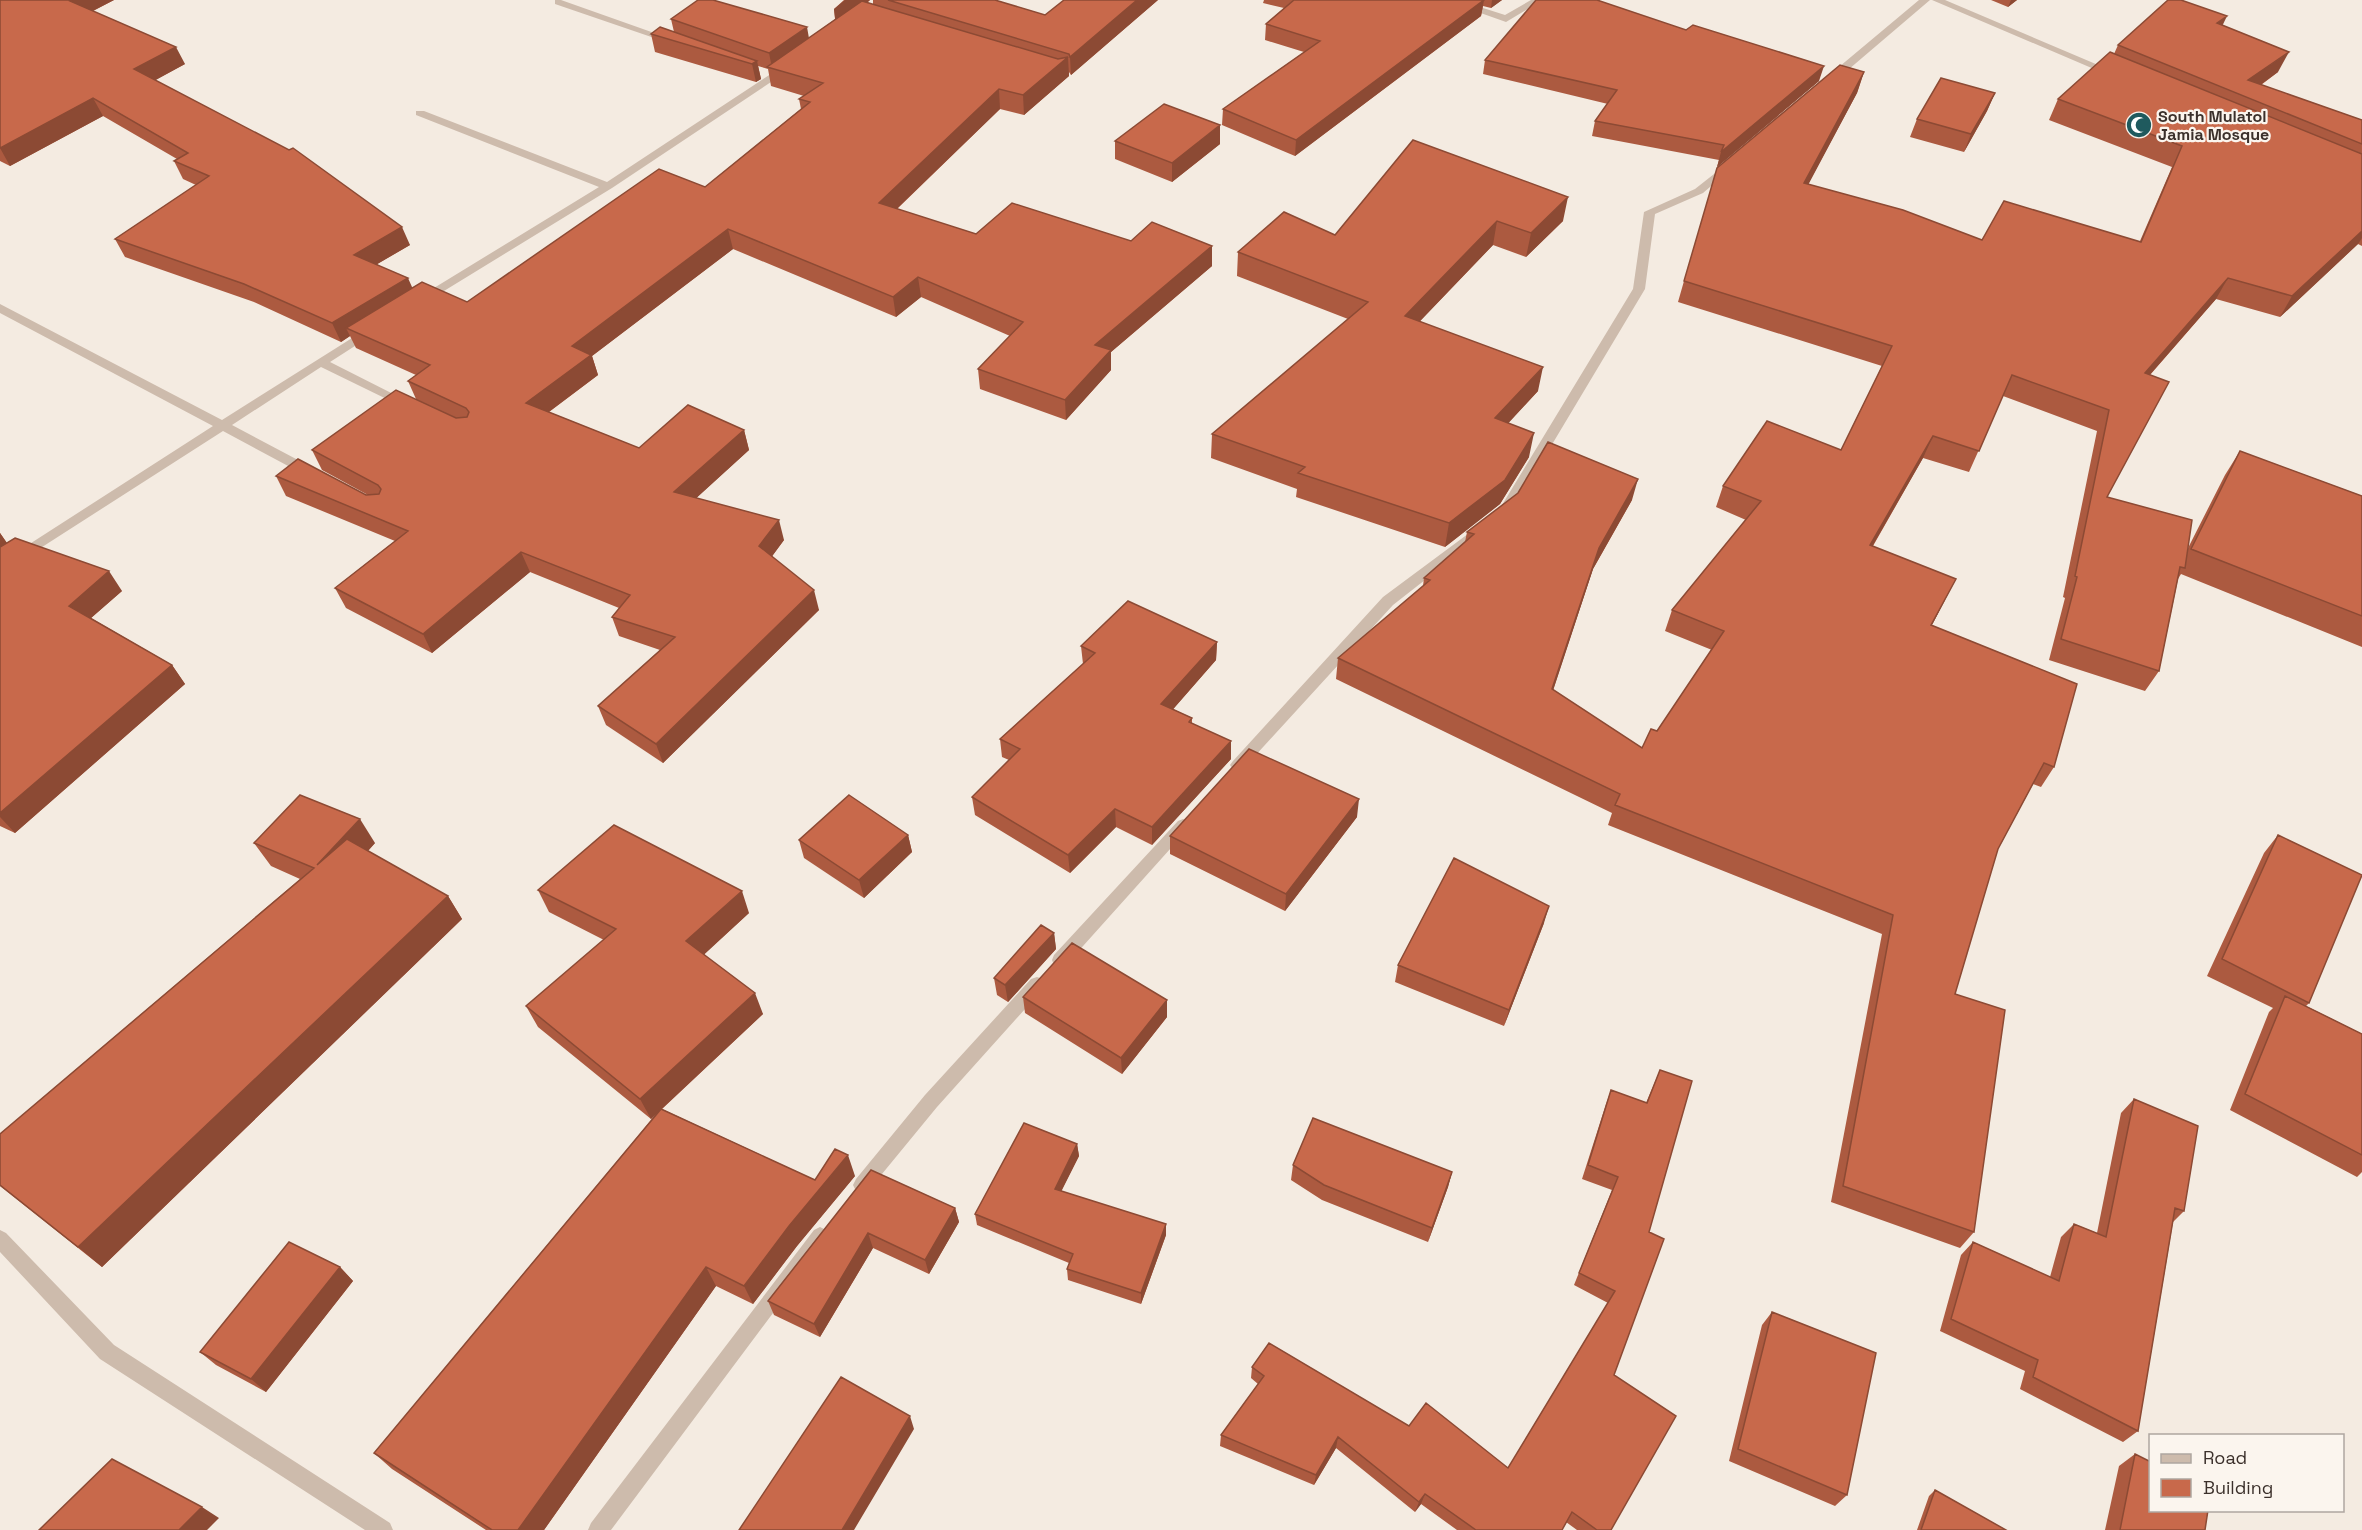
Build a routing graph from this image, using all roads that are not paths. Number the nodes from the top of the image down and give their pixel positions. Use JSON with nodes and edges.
{"nodes":[{"id":1,"x":1449,"y":0,"type":"edge"},
{"id":2,"x":1538,"y":0,"type":"edge"},
{"id":3,"x":1925,"y":0,"type":"edge"},
{"id":4,"x":1937,"y":0,"type":"edge"},
{"id":5,"x":558,"y":2,"type":"dead end"},
{"id":6,"x":677,"y":43,"type":"edge"},
{"id":7,"x":800,"y":58,"type":"edge"},
{"id":8,"x":2126,"y":78,"type":"edge"},
{"id":9,"x":1816,"y":92,"type":"edge"},
{"id":10,"x":420,"y":113,"type":"dead end"},
{"id":11,"x":1744,"y":153,"type":"edge"},
{"id":12,"x":608,"y":186,"type":"junction"},
{"id":13,"x":0,"y":308,"type":"edge"},
{"id":14,"x":408,"y":308,"type":"edge"},
{"id":15,"x":378,"y":326,"type":"edge"},
{"id":16,"x":320,"y":362,"type":"junction"},
{"id":17,"x":416,"y":408,"type":"edge"},
{"id":18,"x":222,"y":424,"type":"junction"},
{"id":19,"x":322,"y":478,"type":"edge"},
{"id":20,"x":0,"y":569,"type":"edge"},
{"id":21,"x":1229,"y":775,"type":"edge"},
{"id":22,"x":1197,"y":810,"type":"edge"},
{"id":23,"x":850,"y":1199,"type":"edge"},
{"id":24,"x":828,"y":1226,"type":"edge"},
{"id":25,"x":0,"y":1239,"type":"edge"},
{"id":26,"x":383,"y":1530,"type":"edge"},
{"id":27,"x":598,"y":1530,"type":"edge"}],
"edges":[{"from":1,"to":2,"type":"street"},
{"from":3,"to":9,"type":"street"},
{"from":4,"to":8,"type":"street"},
{"from":5,"to":6,"type":"street"},
{"from":7,"to":12,"type":"street"},
{"from":10,"to":12,"type":"street"},
{"from":11,"to":21,"type":"street"},
{"from":12,"to":14,"type":"street"},
{"from":13,"to":18,"type":"street"},
{"from":15,"to":16,"type":"street"},
{"from":16,"to":17,"type":"street"},
{"from":16,"to":18,"type":"street"},
{"from":18,"to":19,"type":"street"},
{"from":18,"to":20,"type":"street"},
{"from":22,"to":23,"type":"street"},
{"from":24,"to":27,"type":"street"},
{"from":25,"to":26,"type":"street"}]}
